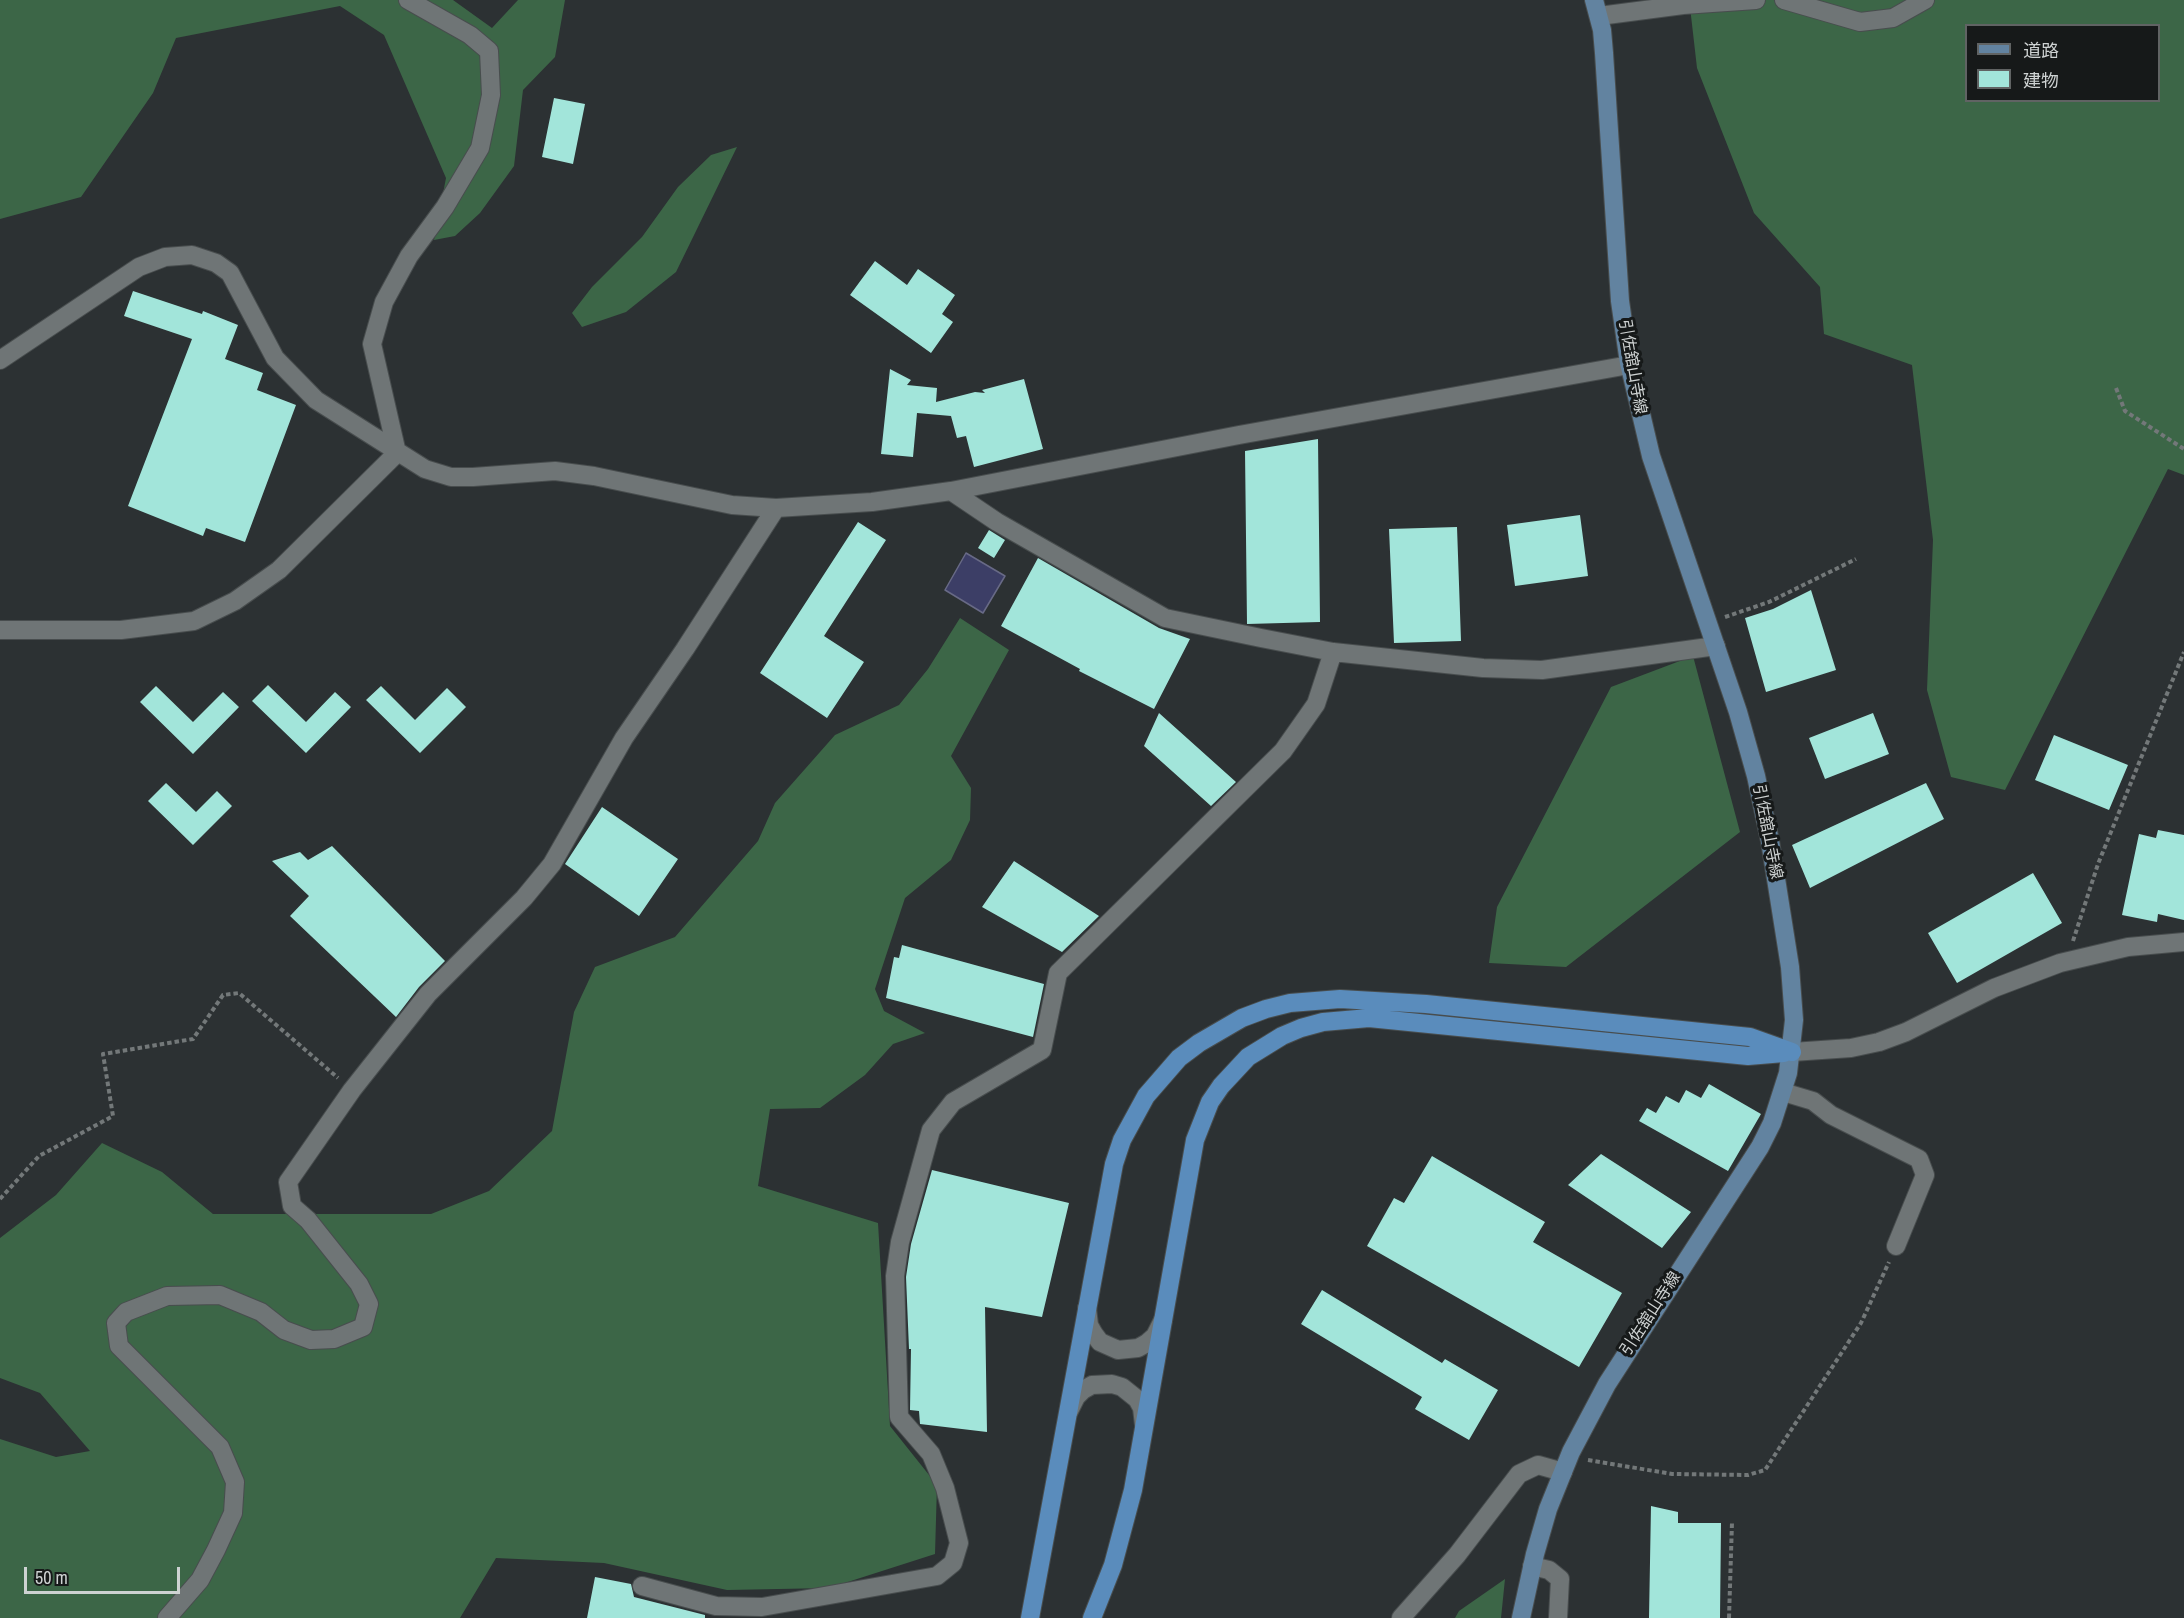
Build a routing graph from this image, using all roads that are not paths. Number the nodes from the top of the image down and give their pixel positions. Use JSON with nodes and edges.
{"nodes":[{"id":1,"x":408,"y":0,"type":"edge"},
{"id":2,"x":1756,"y":0,"type":"edge"},
{"id":3,"x":1784,"y":0,"type":"edge"},
{"id":4,"x":1925,"y":0,"type":"edge"},
{"id":5,"x":1596,"y":8,"type":"edge"},
{"id":6,"x":0,"y":360,"type":"edge"},
{"id":7,"x":1629,"y":365,"type":"junction"},
{"id":8,"x":397,"y":453,"type":"junction"},
{"id":9,"x":951,"y":491,"type":"junction"},
{"id":10,"x":776,"y":508,"type":"junction"},
{"id":11,"x":0,"y":630,"type":"edge"},
{"id":12,"x":1716,"y":646,"type":"junction"},
{"id":13,"x":1333,"y":652,"type":"junction"},
{"id":14,"x":2184,"y":942,"type":"edge"},
{"id":15,"x":1792,"y":1052,"type":"junction"},
{"id":16,"x":1783,"y":1092,"type":"junction"},
{"id":17,"x":1896,"y":1246,"type":"road end"},
{"id":18,"x":1087,"y":1305,"type":"junction"},
{"id":19,"x":1163,"y":1318,"type":"junction"},
{"id":20,"x":1067,"y":1415,"type":"junction"},
{"id":21,"x":1144,"y":1429,"type":"junction"},
{"id":22,"x":1563,"y":1472,"type":"junction"},
{"id":23,"x":1532,"y":1566,"type":"junction"},
{"id":24,"x":642,"y":1586,"type":"dead end"},
{"id":25,"x":167,"y":1618,"type":"edge"},
{"id":26,"x":1030,"y":1618,"type":"edge"},
{"id":27,"x":1092,"y":1618,"type":"edge"},
{"id":28,"x":1401,"y":1618,"type":"edge"},
{"id":29,"x":1521,"y":1618,"type":"edge"},
{"id":30,"x":1558,"y":1618,"type":"edge"}],
"edges":[{"from":1,"to":8,"type":"street"},
{"from":2,"to":5,"type":"street"},
{"from":3,"to":4,"type":"street"},
{"from":5,"to":7,"type":"main road","name":"引佐舘山寺線"},
{"from":6,"to":8,"type":"street"},
{"from":7,"to":9,"type":"street"},
{"from":7,"to":12,"type":"main road","name":"引佐舘山寺線"},
{"from":8,"to":10,"type":"street"},
{"from":8,"to":11,"type":"street"},
{"from":9,"to":10,"type":"street"},
{"from":9,"to":13,"type":"street"},
{"from":10,"to":25,"type":"street"},
{"from":12,"to":13,"type":"street"},
{"from":12,"to":15,"type":"main road","name":"引佐舘山寺線"},
{"from":13,"to":24,"type":"street"},
{"from":14,"to":15,"type":"street"},
{"from":15,"to":16,"type":"main road","name":"引佐舘山寺線"},
{"from":15,"to":18,"type":"highway"},
{"from":15,"to":19,"type":"highway"},
{"from":16,"to":17,"type":"street"},
{"from":16,"to":22,"type":"main road","name":"引佐舘山寺線"},
{"from":18,"to":19,"type":"street"},
{"from":18,"to":20,"type":"highway"},
{"from":19,"to":21,"type":"highway"},
{"from":20,"to":21,"type":"street"},
{"from":20,"to":26,"type":"highway"},
{"from":21,"to":27,"type":"highway"},
{"from":22,"to":23,"type":"main road","name":"引佐舘山寺線"},
{"from":22,"to":28,"type":"street"},
{"from":23,"to":29,"type":"main road","name":"引佐舘山寺線"},
{"from":23,"to":30,"type":"street"}]}
